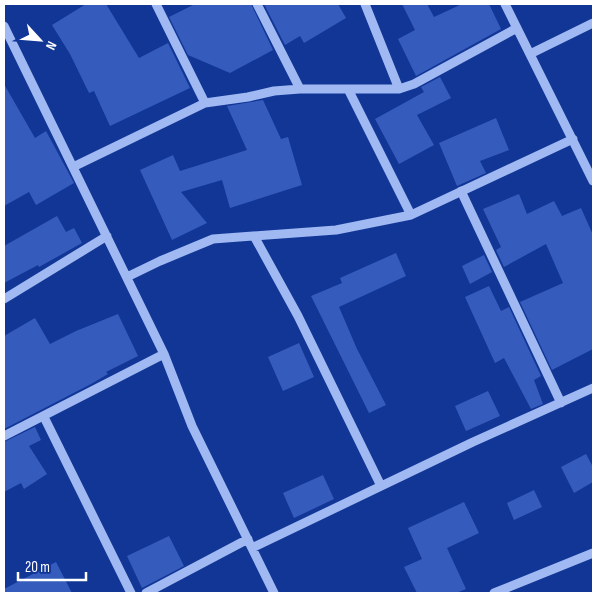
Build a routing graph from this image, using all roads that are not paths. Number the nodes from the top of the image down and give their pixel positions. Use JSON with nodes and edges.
{"nodes":[{"id":1,"x":156,"y":4,"type":"edge"},
{"id":2,"x":257,"y":4,"type":"edge"},
{"id":3,"x":366,"y":4,"type":"edge"},
{"id":4,"x":505,"y":4,"type":"edge"},
{"id":5,"x":593,"y":23,"type":"edge"},
{"id":6,"x":4,"y":26,"type":"edge"},
{"id":7,"x":517,"y":28,"type":"junction"},
{"id":8,"x":530,"y":54,"type":"junction"},
{"id":9,"x":300,"y":89,"type":"junction"},
{"id":10,"x":348,"y":89,"type":"junction"},
{"id":11,"x":400,"y":89,"type":"junction"},
{"id":12,"x":205,"y":102,"type":"junction"},
{"id":13,"x":573,"y":139,"type":"junction"},
{"id":14,"x":73,"y":167,"type":"junction"},
{"id":15,"x":593,"y":180,"type":"edge"},
{"id":16,"x":461,"y":191,"type":"junction"},
{"id":17,"x":410,"y":215,"type":"junction"},
{"id":18,"x":107,"y":236,"type":"junction"},
{"id":19,"x":254,"y":236,"type":"junction"},
{"id":20,"x":127,"y":276,"type":"junction"},
{"id":21,"x":4,"y":299,"type":"edge"},
{"id":22,"x":164,"y":354,"type":"junction"},
{"id":23,"x":593,"y":388,"type":"edge"},
{"id":24,"x":561,"y":403,"type":"junction"},
{"id":25,"x":44,"y":417,"type":"junction"},
{"id":26,"x":4,"y":436,"type":"edge"},
{"id":27,"x":380,"y":486,"type":"junction"},
{"id":28,"x":250,"y":544,"type":"junction"},
{"id":29,"x":593,"y":553,"type":"edge"},
{"id":30,"x":131,"y":593,"type":"edge"},
{"id":31,"x":146,"y":593,"type":"edge"},
{"id":32,"x":274,"y":593,"type":"edge"},
{"id":33,"x":494,"y":593,"type":"edge"}],
"edges":[{"from":1,"to":12,"type":"street"},
{"from":2,"to":9,"type":"street"},
{"from":3,"to":11,"type":"street"},
{"from":4,"to":7,"type":"street"},
{"from":5,"to":8,"type":"street"},
{"from":6,"to":14,"type":"street"},
{"from":7,"to":8,"type":"street"},
{"from":7,"to":11,"type":"street"},
{"from":8,"to":13,"type":"street"},
{"from":9,"to":10,"type":"street"},
{"from":9,"to":12,"type":"street"},
{"from":10,"to":11,"type":"street"},
{"from":10,"to":17,"type":"street"},
{"from":12,"to":14,"type":"street"},
{"from":13,"to":15,"type":"street"},
{"from":13,"to":16,"type":"street"},
{"from":14,"to":18,"type":"street"},
{"from":16,"to":17,"type":"street"},
{"from":16,"to":24,"type":"street"},
{"from":17,"to":19,"type":"street"},
{"from":18,"to":20,"type":"street"},
{"from":18,"to":21,"type":"street"},
{"from":19,"to":20,"type":"street"},
{"from":19,"to":27,"type":"street"},
{"from":20,"to":22,"type":"street"},
{"from":22,"to":25,"type":"street"},
{"from":22,"to":28,"type":"street"},
{"from":23,"to":24,"type":"street"},
{"from":24,"to":27,"type":"street"},
{"from":25,"to":26,"type":"street"},
{"from":25,"to":30,"type":"street"},
{"from":27,"to":28,"type":"street"},
{"from":28,"to":31,"type":"street"},
{"from":28,"to":32,"type":"street"},
{"from":29,"to":33,"type":"street"}]}
